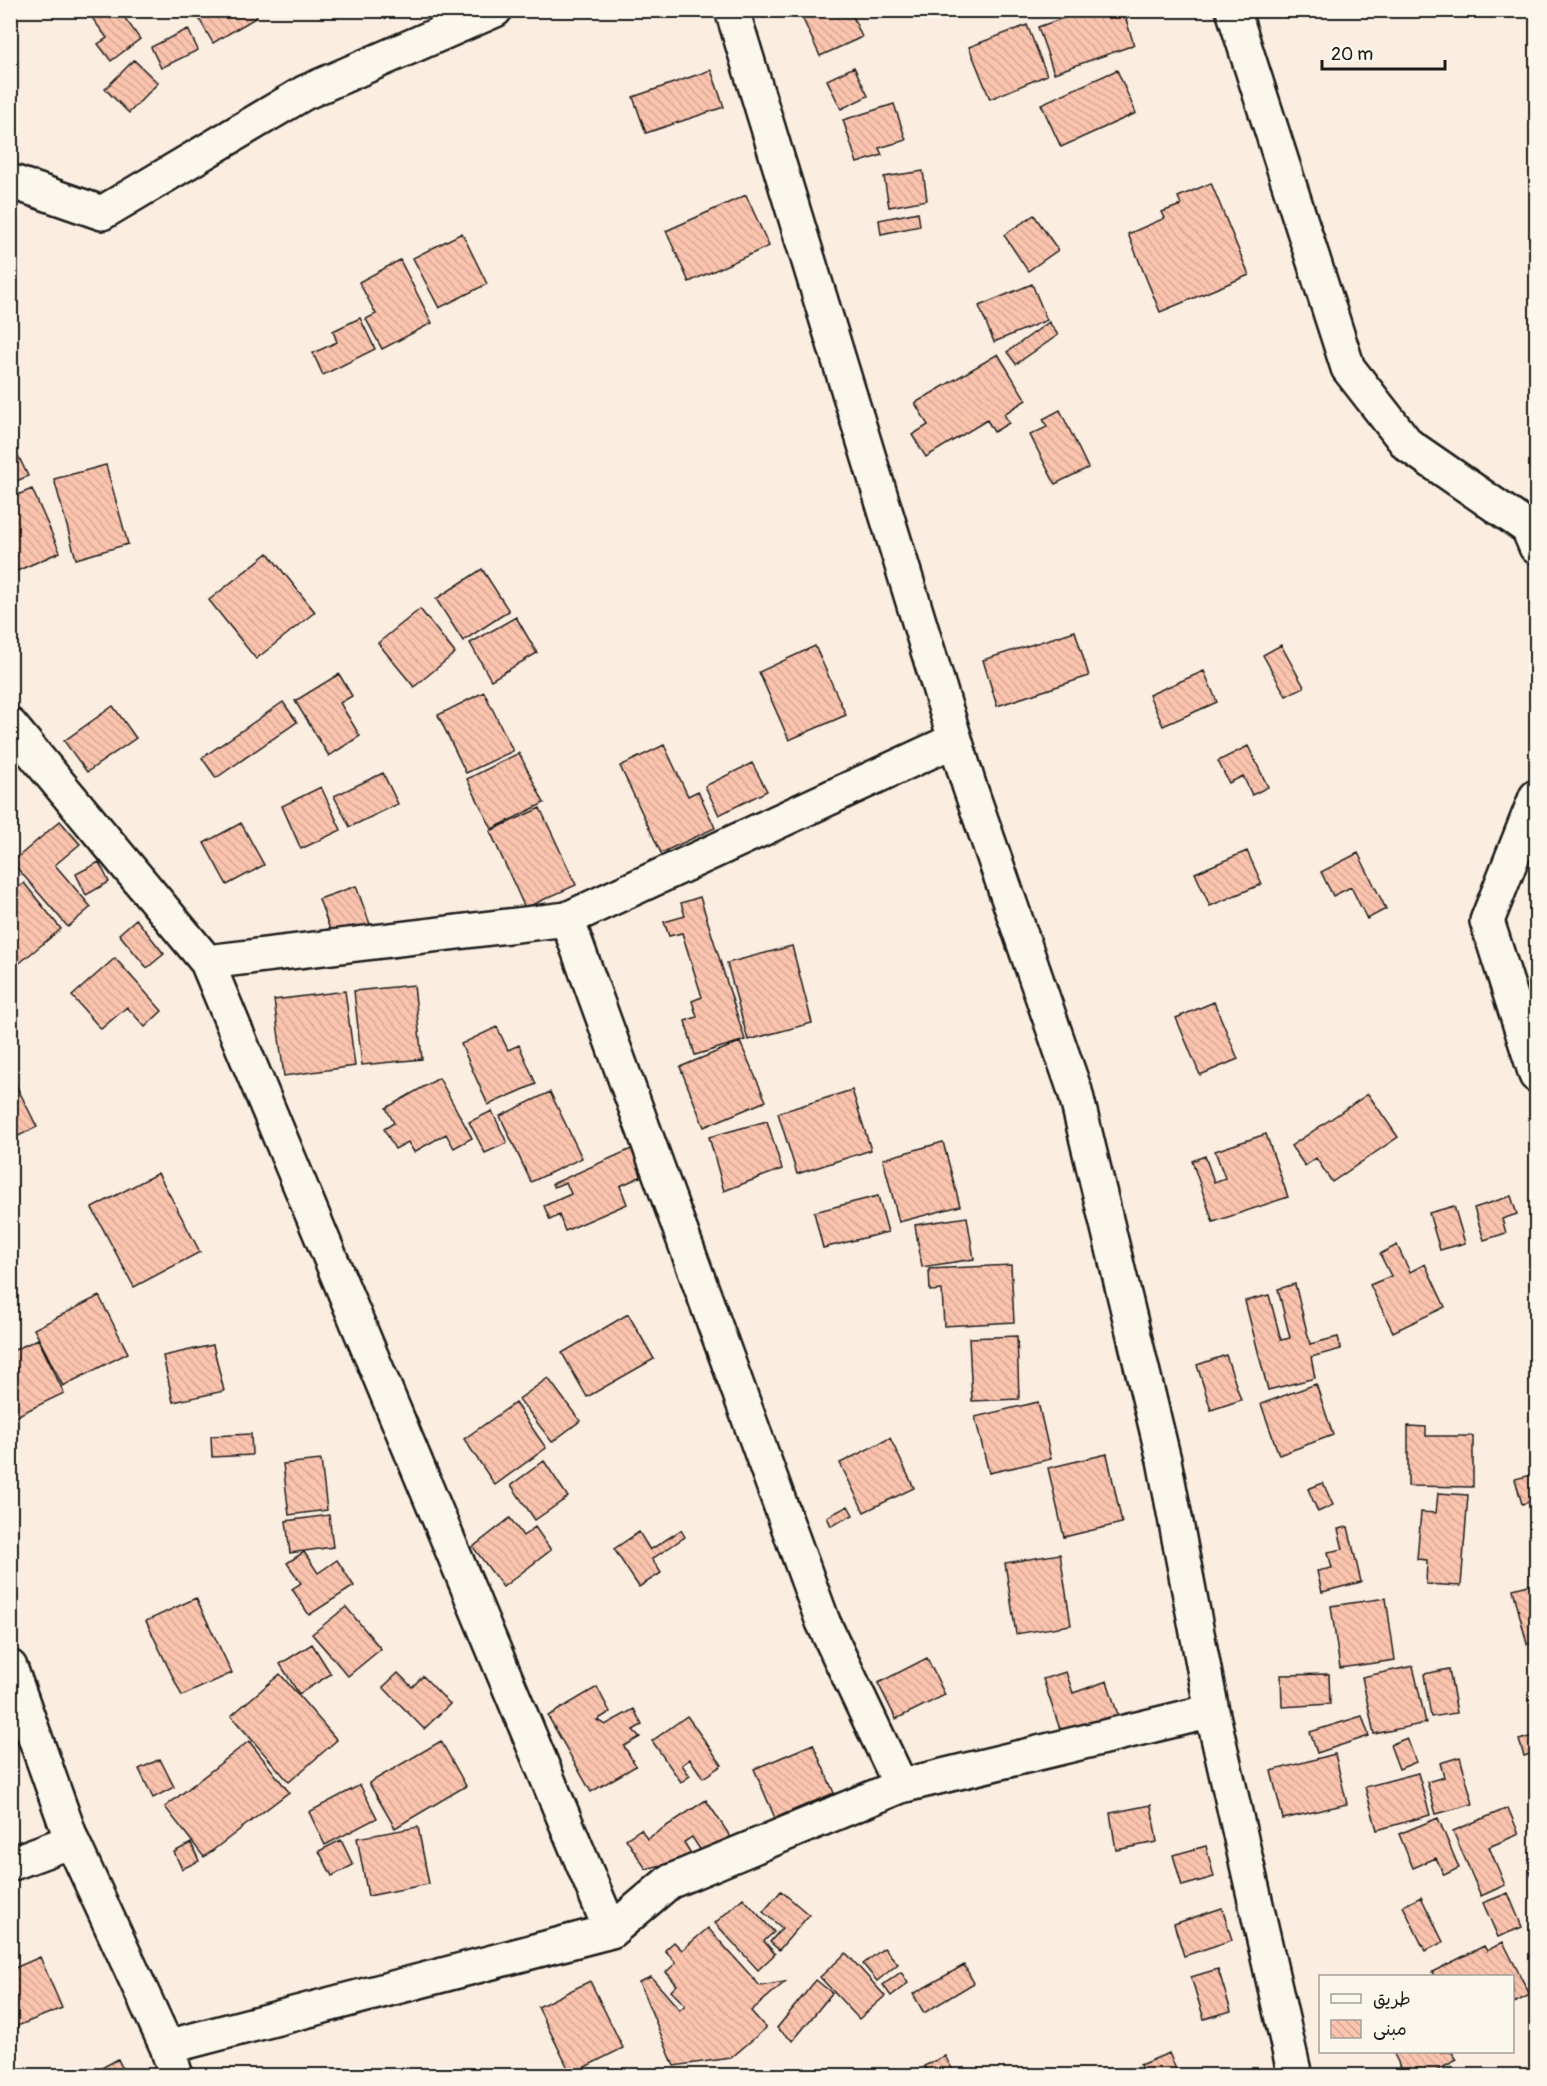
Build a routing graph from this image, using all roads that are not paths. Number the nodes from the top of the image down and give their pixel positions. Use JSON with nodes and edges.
{"nodes":[{"id":1,"x":495,"y":10,"type":"edge"},
{"id":2,"x":732,"y":10,"type":"edge"},
{"id":3,"x":1233,"y":10,"type":"edge"},
{"id":4,"x":10,"y":181,"type":"edge"},
{"id":5,"x":1536,"y":547,"type":"edge"},
{"id":6,"x":10,"y":725,"type":"edge"},
{"id":7,"x":955,"y":740,"type":"junction"},
{"id":8,"x":1536,"y":797,"type":"edge"},
{"id":9,"x":567,"y":919,"type":"junction"},
{"id":10,"x":207,"y":962,"type":"junction"},
{"id":11,"x":1530,"y":1036,"type":"edge"},
{"id":12,"x":1536,"y":1075,"type":"edge"},
{"id":13,"x":10,"y":1667,"type":"edge"},
{"id":14,"x":1212,"y":1711,"type":"junction"},
{"id":15,"x":901,"y":1786,"type":"junction"},
{"id":16,"x":72,"y":1841,"type":"junction"},
{"id":17,"x":10,"y":1864,"type":"edge"},
{"id":18,"x":611,"y":1931,"type":"junction"},
{"id":19,"x":172,"y":2061,"type":"edge"},
{"id":20,"x":1295,"y":2076,"type":"edge"}],
"edges":[{"from":1,"to":4,"type":"street"},
{"from":2,"to":7,"type":"street"},
{"from":3,"to":5,"type":"street"},
{"from":6,"to":10,"type":"street"},
{"from":7,"to":9,"type":"street"},
{"from":7,"to":14,"type":"street"},
{"from":8,"to":11,"type":"street"},
{"from":9,"to":10,"type":"street"},
{"from":9,"to":15,"type":"street"},
{"from":10,"to":18,"type":"street"},
{"from":11,"to":12,"type":"street"},
{"from":13,"to":16,"type":"street"},
{"from":14,"to":15,"type":"street"},
{"from":14,"to":20,"type":"street"},
{"from":15,"to":18,"type":"street"},
{"from":16,"to":17,"type":"street"},
{"from":16,"to":19,"type":"street"},
{"from":18,"to":19,"type":"street"}]}
